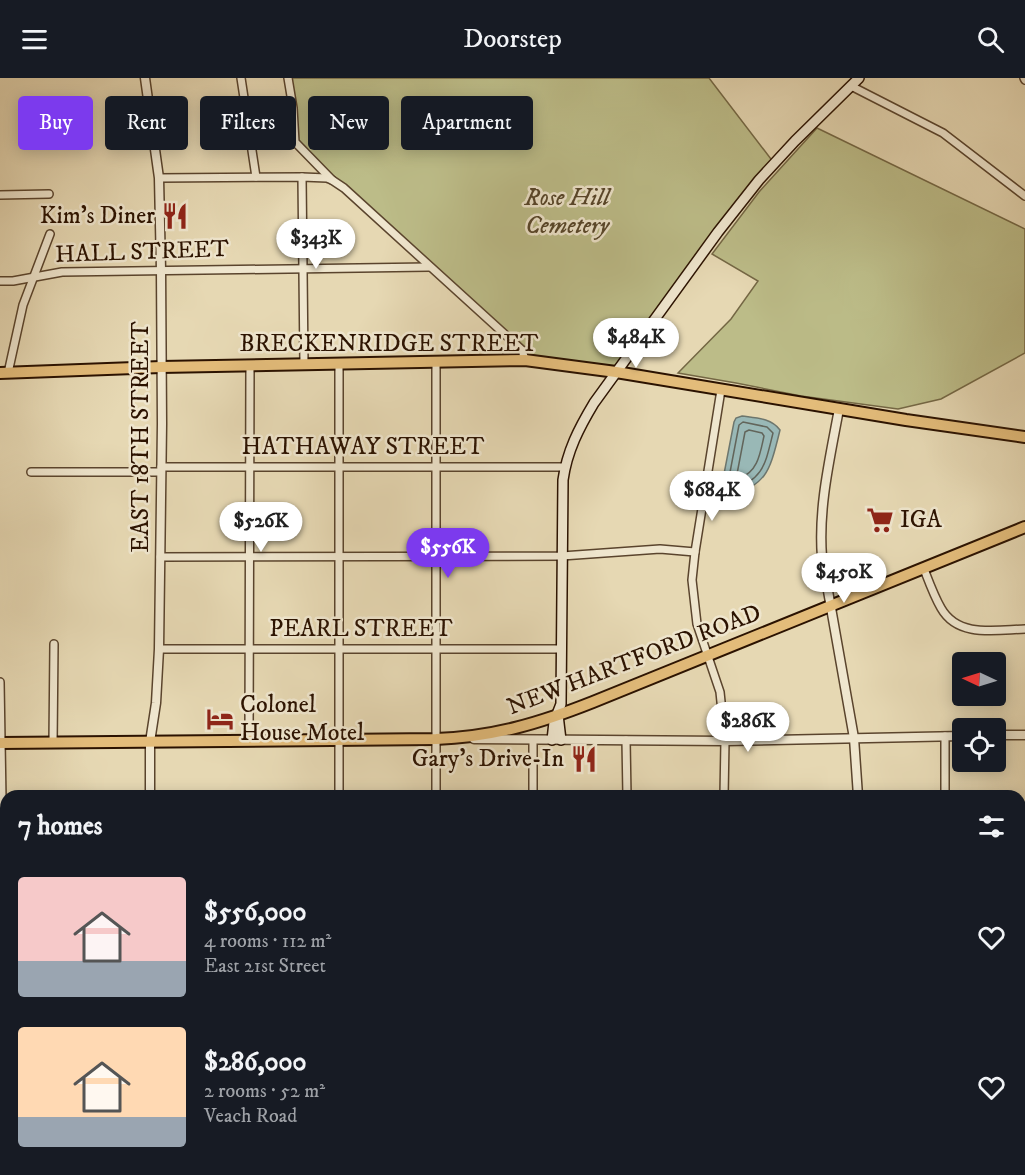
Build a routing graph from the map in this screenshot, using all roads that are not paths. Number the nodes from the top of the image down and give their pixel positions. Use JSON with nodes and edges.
{"nodes":[{"id":1,"x":145,"y":78,"type":"edge"},
{"id":2,"x":241,"y":78,"type":"edge"},
{"id":3,"x":288,"y":78,"type":"edge"},
{"id":4,"x":859,"y":78,"type":"edge"},
{"id":5,"x":850,"y":86,"type":"junction"},
{"id":6,"x":256,"y":177,"type":"junction"},
{"id":7,"x":302,"y":177,"type":"junction"},
{"id":8,"x":159,"y":178,"type":"junction"},
{"id":9,"x":332,"y":180,"type":"junction"},
{"id":10,"x":49,"y":194,"type":"dead end"},
{"id":11,"x":0,"y":195,"type":"edge"},
{"id":12,"x":1025,"y":196,"type":"edge"},
{"id":13,"x":50,"y":234,"type":"dead end"},
{"id":14,"x":303,"y":267,"type":"junction"},
{"id":15,"x":429,"y":267,"type":"junction"},
{"id":16,"x":161,"y":270,"type":"junction"},
{"id":17,"x":33,"y":276,"type":"junction"},
{"id":18,"x":0,"y":281,"type":"edge"},
{"id":19,"x":525,"y":360,"type":"junction"},
{"id":20,"x":436,"y":361,"type":"junction"},
{"id":21,"x":339,"y":363,"type":"junction"},
{"id":22,"x":304,"y":364,"type":"junction"},
{"id":23,"x":250,"y":365,"type":"junction"},
{"id":24,"x":161,"y":367,"type":"junction"},
{"id":25,"x":616,"y":372,"type":"junction"},
{"id":26,"x":4,"y":373,"type":"edge"},
{"id":27,"x":721,"y":390,"type":"junction"},
{"id":28,"x":839,"y":409,"type":"junction"},
{"id":29,"x":1025,"y":437,"type":"edge"},
{"id":30,"x":339,"y":467,"type":"junction"},
{"id":31,"x":436,"y":467,"type":"junction"},
{"id":32,"x":565,"y":467,"type":"junction"},
{"id":33,"x":249,"y":468,"type":"junction"},
{"id":34,"x":161,"y":470,"type":"junction"},
{"id":35,"x":31,"y":472,"type":"dead end"},
{"id":36,"x":1025,"y":527,"type":"edge"},
{"id":37,"x":694,"y":552,"type":"junction"},
{"id":38,"x":339,"y":556,"type":"junction"},
{"id":39,"x":562,"y":556,"type":"junction"},
{"id":40,"x":160,"y":557,"type":"junction"},
{"id":41,"x":249,"y":557,"type":"junction"},
{"id":42,"x":436,"y":557,"type":"junction"},
{"id":43,"x":924,"y":569,"type":"junction"},
{"id":44,"x":831,"y":606,"type":"junction"},
{"id":45,"x":1025,"y":629,"type":"edge"},
{"id":46,"x":54,"y":644,"type":"dead end"},
{"id":47,"x":159,"y":649,"type":"junction"},
{"id":48,"x":249,"y":649,"type":"junction"},
{"id":49,"x":339,"y":649,"type":"junction"},
{"id":50,"x":436,"y":649,"type":"junction"},
{"id":51,"x":562,"y":649,"type":"junction"},
{"id":52,"x":708,"y":656,"type":"junction"},
{"id":53,"x":0,"y":681,"type":"edge"},
{"id":54,"x":558,"y":716,"type":"junction"},
{"id":55,"x":1006,"y":735,"type":"edge"},
{"id":56,"x":1025,"y":735,"type":"edge"},
{"id":57,"x":945,"y":736,"type":"junction"},
{"id":58,"x":952,"y":736,"type":"edge"},
{"id":59,"x":455,"y":738,"type":"junction"},
{"id":60,"x":854,"y":738,"type":"junction"},
{"id":61,"x":436,"y":739,"type":"junction"},
{"id":62,"x":339,"y":740,"type":"junction"},
{"id":63,"x":533,"y":740,"type":"junction"},
{"id":64,"x":556,"y":740,"type":"junction"},
{"id":65,"x":626,"y":740,"type":"junction"},
{"id":66,"x":249,"y":741,"type":"junction"},
{"id":67,"x":725,"y":741,"type":"junction"},
{"id":68,"x":150,"y":742,"type":"junction"},
{"id":69,"x":0,"y":743,"type":"edge"},
{"id":70,"x":54,"y":743,"type":"junction"},
{"id":71,"x":1,"y":790,"type":"edge"},
{"id":72,"x":150,"y":790,"type":"edge"},
{"id":73,"x":339,"y":790,"type":"edge"},
{"id":74,"x":436,"y":790,"type":"edge"},
{"id":75,"x":533,"y":790,"type":"edge"},
{"id":76,"x":627,"y":790,"type":"edge"},
{"id":77,"x":724,"y":790,"type":"edge"},
{"id":78,"x":858,"y":790,"type":"edge"},
{"id":79,"x":945,"y":790,"type":"edge"}],
"edges":[{"from":1,"to":8,"type":"street","name":"EAST 18TH STREET"},
{"from":2,"to":6,"type":"street"},
{"from":3,"to":9,"type":"street"},
{"from":4,"to":5,"type":"main road"},
{"from":5,"to":12,"type":"street"},
{"from":5,"to":25,"type":"main road"},
{"from":6,"to":7,"type":"street"},
{"from":6,"to":8,"type":"street"},
{"from":7,"to":9,"type":"street"},
{"from":7,"to":14,"type":"street"},
{"from":8,"to":16,"type":"street","name":"EAST 18TH STREET"},
{"from":9,"to":15,"type":"street"},
{"from":10,"to":11,"type":"street"},
{"from":13,"to":17,"type":"street"},
{"from":14,"to":15,"type":"street","name":"HALL STREET"},
{"from":14,"to":16,"type":"street","name":"HALL STREET"},
{"from":14,"to":22,"type":"street"},
{"from":15,"to":19,"type":"street"},
{"from":16,"to":17,"type":"street","name":"HALL STREET"},
{"from":16,"to":24,"type":"street","name":"EAST 18TH STREET"},
{"from":17,"to":18,"type":"street","name":"HALL STREET"},
{"from":17,"to":26,"type":"street"},
{"from":19,"to":20,"type":"main road","name":"BRECKENRIDGE STREET"},
{"from":19,"to":25,"type":"main road","name":"BRECKENRIDGE STREET"},
{"from":20,"to":21,"type":"main road","name":"BRECKENRIDGE STREET"},
{"from":20,"to":31,"type":"street"},
{"from":21,"to":22,"type":"main road","name":"BRECKENRIDGE STREET"},
{"from":21,"to":30,"type":"street"},
{"from":22,"to":23,"type":"main road","name":"BRECKENRIDGE STREET"},
{"from":23,"to":24,"type":"main road","name":"BRECKENRIDGE STREET"},
{"from":23,"to":33,"type":"street"},
{"from":24,"to":26,"type":"main road","name":"BRECKENRIDGE STREET"},
{"from":24,"to":34,"type":"street","name":"EAST 18TH STREET"},
{"from":25,"to":27,"type":"main road","name":"BRECKENRIDGE STREET"},
{"from":25,"to":32,"type":"main road"},
{"from":27,"to":28,"type":"main road","name":"BRECKENRIDGE STREET"},
{"from":27,"to":37,"type":"street"},
{"from":28,"to":29,"type":"main road","name":"BRECKENRIDGE STREET"},
{"from":28,"to":44,"type":"street"},
{"from":30,"to":31,"type":"street","name":"HATHAWAY STREET"},
{"from":30,"to":33,"type":"street","name":"HATHAWAY STREET"},
{"from":30,"to":38,"type":"street"},
{"from":31,"to":32,"type":"street","name":"HATHAWAY STREET"},
{"from":31,"to":42,"type":"street"},
{"from":32,"to":39,"type":"main road"},
{"from":33,"to":34,"type":"street","name":"HATHAWAY STREET"},
{"from":33,"to":41,"type":"street"},
{"from":34,"to":35,"type":"street","name":"HATHAWAY STREET"},
{"from":34,"to":40,"type":"street","name":"EAST 18TH STREET"},
{"from":36,"to":43,"type":"main road","name":"NEW HARTFORD ROAD"},
{"from":37,"to":39,"type":"street"},
{"from":37,"to":52,"type":"street"},
{"from":38,"to":41,"type":"street"},
{"from":38,"to":42,"type":"street"},
{"from":38,"to":49,"type":"street"},
{"from":39,"to":42,"type":"street"},
{"from":39,"to":51,"type":"main road"},
{"from":40,"to":41,"type":"street"},
{"from":40,"to":47,"type":"street","name":"EAST 18TH STREET"},
{"from":41,"to":48,"type":"street"},
{"from":42,"to":50,"type":"street"},
{"from":43,"to":44,"type":"main road","name":"NEW HARTFORD ROAD"},
{"from":43,"to":45,"type":"street"},
{"from":44,"to":52,"type":"main road","name":"NEW HARTFORD ROAD"},
{"from":44,"to":60,"type":"street"},
{"from":46,"to":70,"type":"street"},
{"from":47,"to":48,"type":"street","name":"PEARL STREET"},
{"from":47,"to":68,"type":"street","name":"EAST 18TH STREET"},
{"from":48,"to":49,"type":"street","name":"PEARL STREET"},
{"from":48,"to":66,"type":"street"},
{"from":49,"to":50,"type":"street","name":"PEARL STREET"},
{"from":49,"to":62,"type":"street"},
{"from":50,"to":51,"type":"street","name":"PEARL STREET"},
{"from":50,"to":61,"type":"street"},
{"from":51,"to":54,"type":"main road"},
{"from":52,"to":54,"type":"main road","name":"NEW HARTFORD ROAD"},
{"from":52,"to":67,"type":"street"},
{"from":53,"to":69,"type":"street"},
{"from":54,"to":59,"type":"main road","name":"NEW HARTFORD ROAD"},
{"from":54,"to":64,"type":"main road"},
{"from":55,"to":56,"type":"street"},
{"from":57,"to":58,"type":"street"},
{"from":57,"to":60,"type":"street"},
{"from":57,"to":79,"type":"street"},
{"from":59,"to":61,"type":"main road","name":"NEW HARTFORD ROAD"},
{"from":59,"to":63,"type":"street"},
{"from":60,"to":67,"type":"street"},
{"from":60,"to":78,"type":"street"},
{"from":61,"to":62,"type":"main road","name":"NEW HARTFORD ROAD"},
{"from":61,"to":74,"type":"street"},
{"from":62,"to":66,"type":"main road","name":"NEW HARTFORD ROAD"},
{"from":62,"to":73,"type":"street"},
{"from":63,"to":64,"type":"street"},
{"from":63,"to":75,"type":"street"},
{"from":64,"to":65,"type":"street"},
{"from":65,"to":67,"type":"street"},
{"from":65,"to":76,"type":"street"},
{"from":66,"to":68,"type":"main road","name":"NEW HARTFORD ROAD"},
{"from":67,"to":77,"type":"street"},
{"from":68,"to":70,"type":"main road","name":"NEW HARTFORD ROAD"},
{"from":68,"to":72,"type":"street","name":"EAST 18TH STREET"},
{"from":69,"to":70,"type":"main road","name":"NEW HARTFORD ROAD"},
{"from":69,"to":71,"type":"street"}]}
